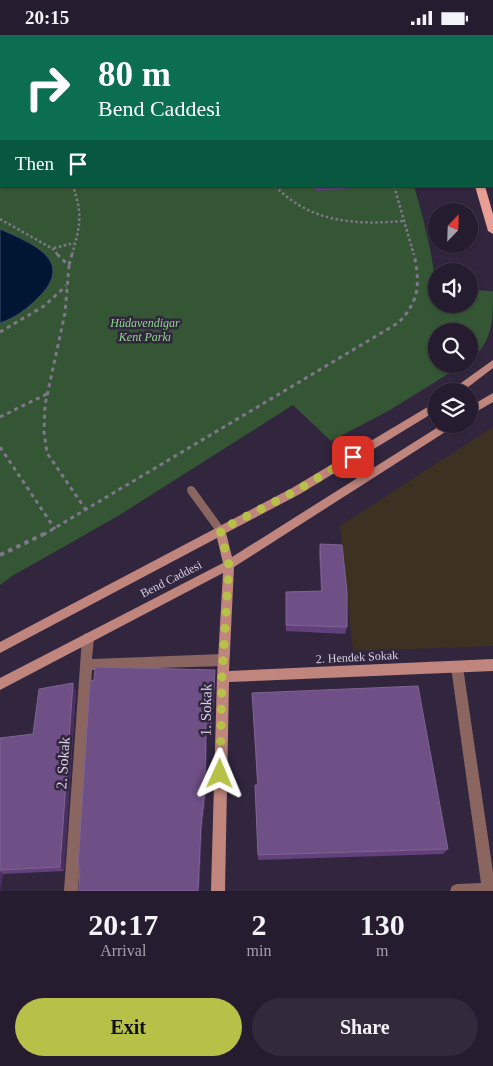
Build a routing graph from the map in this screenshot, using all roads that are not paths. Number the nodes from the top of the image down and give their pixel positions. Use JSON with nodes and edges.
{"nodes":[{"id":1,"x":480,"y":187,"type":"edge"},
{"id":2,"x":493,"y":231,"type":"edge"},
{"id":3,"x":493,"y":363,"type":"edge"},
{"id":4,"x":467,"y":383,"type":"edge"},
{"id":5,"x":493,"y":397,"type":"edge"},
{"id":6,"x":478,"y":406,"type":"edge"},
{"id":7,"x":428,"y":410,"type":"edge"},
{"id":8,"x":436,"y":433,"type":"edge"},
{"id":9,"x":191,"y":490,"type":"dead end"},
{"id":10,"x":220,"y":530,"type":"junction"},
{"id":11,"x":229,"y":565,"type":"junction"},
{"id":12,"x":88,"y":638,"type":"junction"},
{"id":13,"x":0,"y":648,"type":"edge"},
{"id":14,"x":223,"y":660,"type":"junction"},
{"id":15,"x":86,"y":665,"type":"junction"},
{"id":16,"x":493,"y":665,"type":"edge"},
{"id":17,"x":457,"y":667,"type":"junction"},
{"id":18,"x":222,"y":677,"type":"junction"},
{"id":19,"x":0,"y":684,"type":"edge"},
{"id":20,"x":489,"y":890,"type":"edge"},
{"id":21,"x":71,"y":891,"type":"edge"},
{"id":22,"x":218,"y":891,"type":"edge"},
{"id":23,"x":458,"y":891,"type":"edge"}],
"edges":[{"from":1,"to":2,"type":"main road"},
{"from":3,"to":4,"type":"main road"},
{"from":5,"to":6,"type":"main road"},
{"from":7,"to":10,"type":"main road","name":"Bend Caddesi"},
{"from":8,"to":11,"type":"main road","name":"Bend Caddesi"},
{"from":9,"to":10,"type":"lane"},
{"from":10,"to":11,"type":"main road","name":"1. Sokak"},
{"from":10,"to":13,"type":"main road","name":"Bend Caddesi"},
{"from":11,"to":12,"type":"main road","name":"Bend Caddesi"},
{"from":11,"to":14,"type":"main road","name":"1. Sokak"},
{"from":12,"to":15,"type":"street","name":"2. Sokak"},
{"from":12,"to":19,"type":"main road","name":"Bend Caddesi"},
{"from":14,"to":15,"type":"street"},
{"from":14,"to":18,"type":"main road","name":"1. Sokak"},
{"from":15,"to":21,"type":"street","name":"2. Sokak"},
{"from":16,"to":17,"type":"main road","name":"2. Hendek Sokak"},
{"from":17,"to":18,"type":"main road","name":"2. Hendek Sokak"},
{"from":17,"to":20,"type":"street"},
{"from":18,"to":22,"type":"main road","name":"1. Sokak"},
{"from":20,"to":23,"type":"street"}]}
